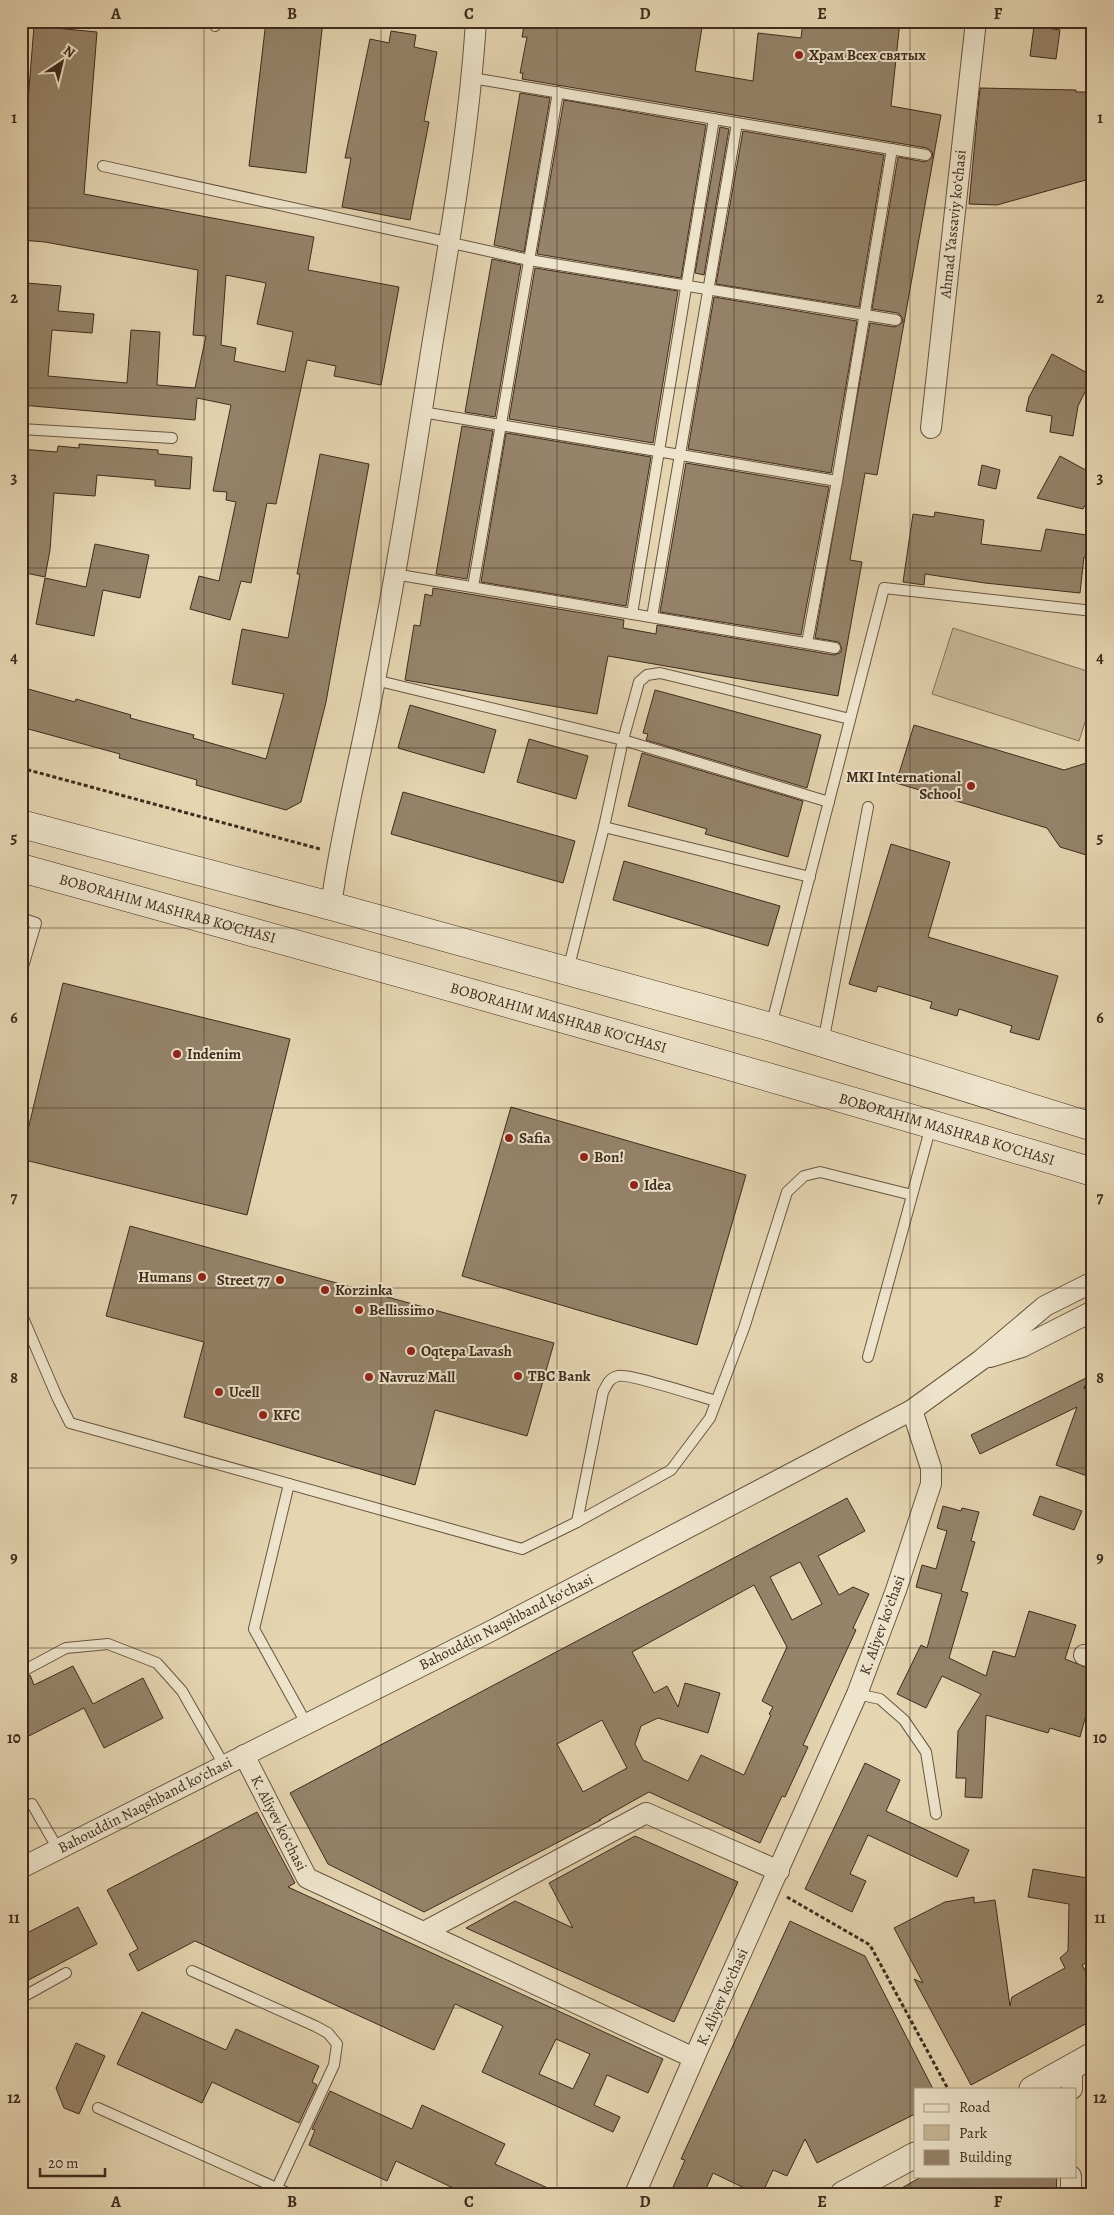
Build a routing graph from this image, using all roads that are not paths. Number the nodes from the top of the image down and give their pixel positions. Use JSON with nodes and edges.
{"nodes":[{"id":1,"x":476,"y":21,"type":"edge"},
{"id":2,"x":976,"y":21,"type":"edge"},
{"id":3,"x":472,"y":78,"type":"junction"},
{"id":4,"x":558,"y":92,"type":"junction"},
{"id":5,"x":714,"y":119,"type":"junction"},
{"id":6,"x":737,"y":123,"type":"junction"},
{"id":7,"x":892,"y":149,"type":"junction"},
{"id":8,"x":926,"y":155,"type":"dead end"},
{"id":9,"x":104,"y":166,"type":"dead end"},
{"id":10,"x":449,"y":242,"type":"junction"},
{"id":11,"x":529,"y":260,"type":"junction"},
{"id":12,"x":687,"y":286,"type":"junction"},
{"id":13,"x":708,"y":290,"type":"junction"},
{"id":14,"x":866,"y":315,"type":"junction"},
{"id":15,"x":896,"y":320,"type":"dead end"},
{"id":16,"x":422,"y":412,"type":"junction"},
{"id":17,"x":501,"y":425,"type":"junction"},
{"id":18,"x":21,"y":428,"type":"edge"},
{"id":19,"x":930,"y":428,"type":"dead end"},
{"id":20,"x":172,"y":438,"type":"dead end"},
{"id":21,"x":659,"y":452,"type":"junction"},
{"id":22,"x":680,"y":455,"type":"junction"},
{"id":23,"x":837,"y":481,"type":"junction"},
{"id":24,"x":394,"y":574,"type":"junction"},
{"id":25,"x":472,"y":588,"type":"junction"},
{"id":26,"x":1093,"y":611,"type":"edge"},
{"id":27,"x":632,"y":614,"type":"junction"},
{"id":28,"x":652,"y":617,"type":"junction"},
{"id":29,"x":807,"y":643,"type":"junction"},
{"id":30,"x":835,"y":648,"type":"dead end"},
{"id":31,"x":376,"y":680,"type":"junction"},
{"id":32,"x":850,"y":719,"type":"junction"},
{"id":33,"x":623,"y":740,"type":"junction"},
{"id":34,"x":829,"y":802,"type":"junction"},
{"id":35,"x":868,"y":807,"type":"dead end"},
{"id":36,"x":21,"y":824,"type":"edge"},
{"id":37,"x":604,"y":827,"type":"junction"},
{"id":38,"x":156,"y":860,"type":"junction"},
{"id":39,"x":21,"y":868,"type":"edge"},
{"id":40,"x":810,"y":877,"type":"junction"},
{"id":41,"x":145,"y":902,"type":"junction"},
{"id":42,"x":330,"y":906,"type":"junction"},
{"id":43,"x":21,"y":918,"type":"edge"},
{"id":44,"x":568,"y":971,"type":"junction"},
{"id":45,"x":21,"y":973,"type":"edge"},
{"id":46,"x":771,"y":1027,"type":"junction"},
{"id":47,"x":823,"y":1044,"type":"junction"},
{"id":48,"x":932,"y":1124,"type":"junction"},
{"id":49,"x":1093,"y":1126,"type":"edge"},
{"id":50,"x":1093,"y":1172,"type":"edge"},
{"id":51,"x":912,"y":1195,"type":"junction"},
{"id":52,"x":1093,"y":1282,"type":"edge"},
{"id":53,"x":1093,"y":1311,"type":"edge"},
{"id":54,"x":21,"y":1313,"type":"edge"},
{"id":55,"x":868,"y":1357,"type":"dead end"},
{"id":56,"x":981,"y":1360,"type":"junction"},
{"id":57,"x":716,"y":1401,"type":"junction"},
{"id":58,"x":912,"y":1410,"type":"junction"},
{"id":59,"x":289,"y":1484,"type":"junction"},
{"id":60,"x":577,"y":1522,"type":"junction"},
{"id":61,"x":21,"y":1672,"type":"edge"},
{"id":62,"x":857,"y":1694,"type":"junction"},
{"id":63,"x":306,"y":1723,"type":"junction"},
{"id":64,"x":244,"y":1756,"type":"junction"},
{"id":65,"x":224,"y":1765,"type":"junction"},
{"id":66,"x":32,"y":1804,"type":"dead end"},
{"id":67,"x":936,"y":1814,"type":"dead end"},
{"id":68,"x":58,"y":1849,"type":"junction"},
{"id":69,"x":21,"y":1868,"type":"edge"},
{"id":70,"x":775,"y":1879,"type":"junction"},
{"id":71,"x":424,"y":1932,"type":"junction"},
{"id":72,"x":192,"y":1971,"type":"dead end"},
{"id":73,"x":66,"y":1973,"type":"dead end"},
{"id":74,"x":21,"y":1998,"type":"edge"},
{"id":75,"x":694,"y":2058,"type":"junction"},
{"id":76,"x":1079,"y":2070,"type":"edge"},
{"id":77,"x":1034,"y":2088,"type":"edge"},
{"id":78,"x":98,"y":2108,"type":"dead end"},
{"id":79,"x":914,"y":2155,"type":"edge"},
{"id":80,"x":1071,"y":2178,"type":"edge"},
{"id":81,"x":276,"y":2191,"type":"edge"},
{"id":82,"x":853,"y":2191,"type":"edge"},
{"id":83,"x":290,"y":2194,"type":"edge"},
{"id":84,"x":636,"y":2194,"type":"edge"},
{"id":85,"x":1071,"y":2194,"type":"edge"}],
"edges":[{"from":1,"to":3,"type":"street"},
{"from":2,"to":19,"type":"street","name":"Ahmad Yassaviy koʻchasi"},
{"from":3,"to":4,"type":"lane"},
{"from":3,"to":10,"type":"street"},
{"from":4,"to":5,"type":"lane"},
{"from":4,"to":11,"type":"lane"},
{"from":5,"to":6,"type":"lane"},
{"from":5,"to":12,"type":"lane"},
{"from":6,"to":7,"type":"lane"},
{"from":6,"to":13,"type":"lane"},
{"from":7,"to":8,"type":"lane"},
{"from":7,"to":14,"type":"lane"},
{"from":9,"to":10,"type":"lane"},
{"from":10,"to":11,"type":"lane"},
{"from":10,"to":16,"type":"street"},
{"from":11,"to":12,"type":"lane"},
{"from":11,"to":17,"type":"lane"},
{"from":12,"to":13,"type":"lane"},
{"from":12,"to":21,"type":"lane"},
{"from":13,"to":14,"type":"lane"},
{"from":13,"to":22,"type":"lane"},
{"from":14,"to":15,"type":"lane"},
{"from":14,"to":23,"type":"lane"},
{"from":16,"to":17,"type":"lane"},
{"from":16,"to":24,"type":"street"},
{"from":17,"to":21,"type":"lane"},
{"from":17,"to":25,"type":"lane"},
{"from":18,"to":20,"type":"lane"},
{"from":21,"to":22,"type":"lane"},
{"from":21,"to":27,"type":"lane"},
{"from":22,"to":23,"type":"lane"},
{"from":22,"to":28,"type":"lane"},
{"from":23,"to":29,"type":"lane"},
{"from":24,"to":25,"type":"lane"},
{"from":24,"to":31,"type":"street"},
{"from":25,"to":27,"type":"lane"},
{"from":26,"to":32,"type":"lane"},
{"from":27,"to":28,"type":"lane"},
{"from":28,"to":29,"type":"lane"},
{"from":29,"to":30,"type":"lane"},
{"from":31,"to":33,"type":"lane"},
{"from":31,"to":42,"type":"street"},
{"from":32,"to":33,"type":"lane"},
{"from":32,"to":34,"type":"lane"},
{"from":33,"to":34,"type":"lane"},
{"from":33,"to":37,"type":"lane"},
{"from":34,"to":40,"type":"lane"},
{"from":35,"to":47,"type":"lane"},
{"from":36,"to":38,"type":"main road"},
{"from":37,"to":40,"type":"lane"},
{"from":37,"to":44,"type":"lane"},
{"from":38,"to":41,"type":"main road"},
{"from":38,"to":42,"type":"main road"},
{"from":39,"to":41,"type":"main road","name":"BOBORAHIM MASHRAB KO'CHASI"},
{"from":40,"to":46,"type":"lane"},
{"from":41,"to":48,"type":"main road","name":"BOBORAHIM MASHRAB KO'CHASI"},
{"from":42,"to":44,"type":"main road"},
{"from":43,"to":45,"type":"lane"},
{"from":44,"to":46,"type":"main road"},
{"from":46,"to":47,"type":"main road"},
{"from":47,"to":49,"type":"main road"},
{"from":48,"to":50,"type":"main road","name":"BOBORAHIM MASHRAB KO'CHASI"},
{"from":48,"to":51,"type":"lane"},
{"from":51,"to":55,"type":"lane"},
{"from":51,"to":57,"type":"lane"},
{"from":52,"to":56,"type":"street"},
{"from":53,"to":56,"type":"street"},
{"from":54,"to":59,"type":"lane"},
{"from":56,"to":58,"type":"street","name":"Bahouddin Naqshband koʻchasi"},
{"from":57,"to":60,"type":"lane"},
{"from":57,"to":60,"type":"lane"},
{"from":58,"to":62,"type":"street","name":"K. Aliyev koʻchasi"},
{"from":58,"to":63,"type":"street","name":"Bahouddin Naqshband koʻchasi"},
{"from":59,"to":60,"type":"lane"},
{"from":59,"to":63,"type":"lane"},
{"from":61,"to":65,"type":"lane"},
{"from":62,"to":67,"type":"lane"},
{"from":62,"to":70,"type":"street","name":"K. Aliyev koʻchasi"},
{"from":63,"to":64,"type":"street","name":"Bahouddin Naqshband koʻchasi"},
{"from":64,"to":65,"type":"street","name":"Bahouddin Naqshband koʻchasi"},
{"from":64,"to":71,"type":"street","name":"K. Aliyev koʻchasi"},
{"from":65,"to":68,"type":"street","name":"Bahouddin Naqshband koʻchasi"},
{"from":66,"to":68,"type":"lane"},
{"from":68,"to":69,"type":"street","name":"Bahouddin Naqshband koʻchasi"},
{"from":70,"to":71,"type":"street"},
{"from":70,"to":75,"type":"street","name":"K. Aliyev koʻchasi"},
{"from":71,"to":75,"type":"street","name":"K. Aliyev koʻchasi"},
{"from":72,"to":81,"type":"lane"},
{"from":73,"to":74,"type":"lane"},
{"from":75,"to":84,"type":"street"},
{"from":76,"to":77,"type":"street"},
{"from":78,"to":81,"type":"lane"},
{"from":79,"to":82,"type":"street"},
{"from":80,"to":85,"type":"street"},
{"from":81,"to":83,"type":"lane"}]}
